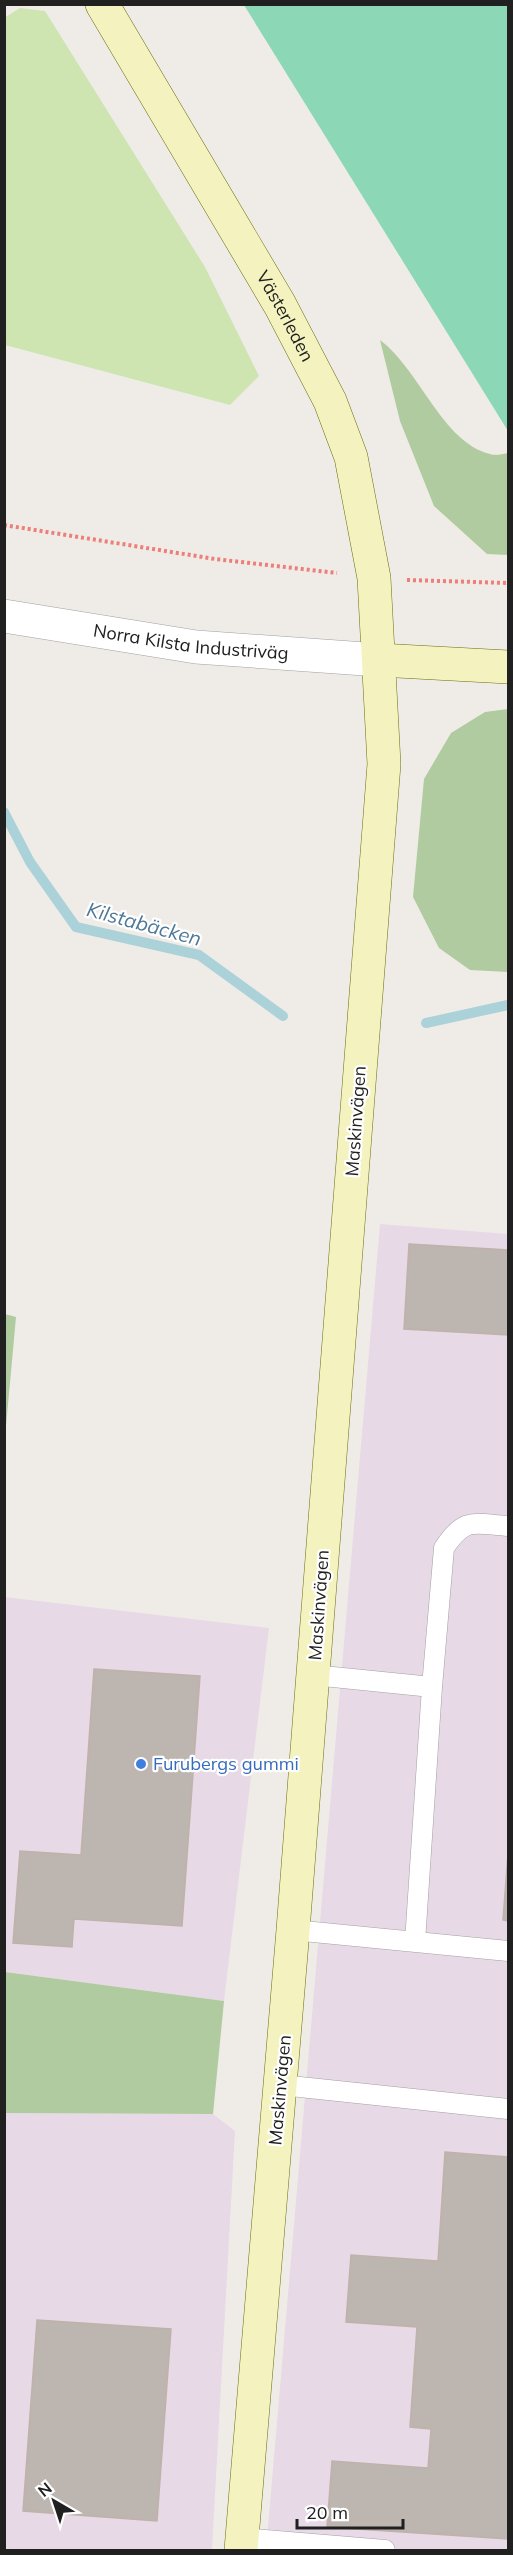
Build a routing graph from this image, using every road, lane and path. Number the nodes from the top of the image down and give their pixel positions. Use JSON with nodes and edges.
{"nodes":[{"id":1,"x":102,"y":4,"type":"edge"},
{"id":2,"x":4,"y":525,"type":"edge"},
{"id":3,"x":374,"y":578,"type":"junction"},
{"id":4,"x":508,"y":583,"type":"edge"},
{"id":5,"x":4,"y":616,"type":"edge"},
{"id":6,"x":379,"y":660,"type":"junction"},
{"id":7,"x":508,"y":667,"type":"edge"},
{"id":8,"x":508,"y":1526,"type":"edge"},
{"id":9,"x":313,"y":1676,"type":"junction"},
{"id":10,"x":432,"y":1687,"type":"junction"},
{"id":11,"x":293,"y":1930,"type":"junction"},
{"id":12,"x":415,"y":1942,"type":"junction"},
{"id":13,"x":508,"y":1951,"type":"edge"},
{"id":14,"x":281,"y":2085,"type":"junction"},
{"id":15,"x":508,"y":2109,"type":"edge"},
{"id":16,"x":242,"y":2544,"type":"edge"},
{"id":17,"x":385,"y":2550,"type":"edge"}],
"edges":[{"from":1,"to":3,"type":"street","name":"Västerleden"},
{"from":2,"to":3,"type":"path"},
{"from":3,"to":4,"type":"path"},
{"from":3,"to":6,"type":"street","name":"Västerleden"},
{"from":5,"to":6,"type":"street","name":"Norra Kilsta Industriväg"},
{"from":6,"to":7,"type":"street"},
{"from":6,"to":9,"type":"street","name":"Maskinvägen"},
{"from":8,"to":10,"type":"lane"},
{"from":9,"to":10,"type":"lane"},
{"from":9,"to":11,"type":"street","name":"Maskinvägen"},
{"from":10,"to":12,"type":"lane"},
{"from":11,"to":12,"type":"lane"},
{"from":11,"to":14,"type":"street","name":"Maskinvägen"},
{"from":12,"to":13,"type":"lane"},
{"from":14,"to":15,"type":"lane"},
{"from":14,"to":16,"type":"street","name":"Maskinvägen"},
{"from":16,"to":17,"type":"lane"}]}
